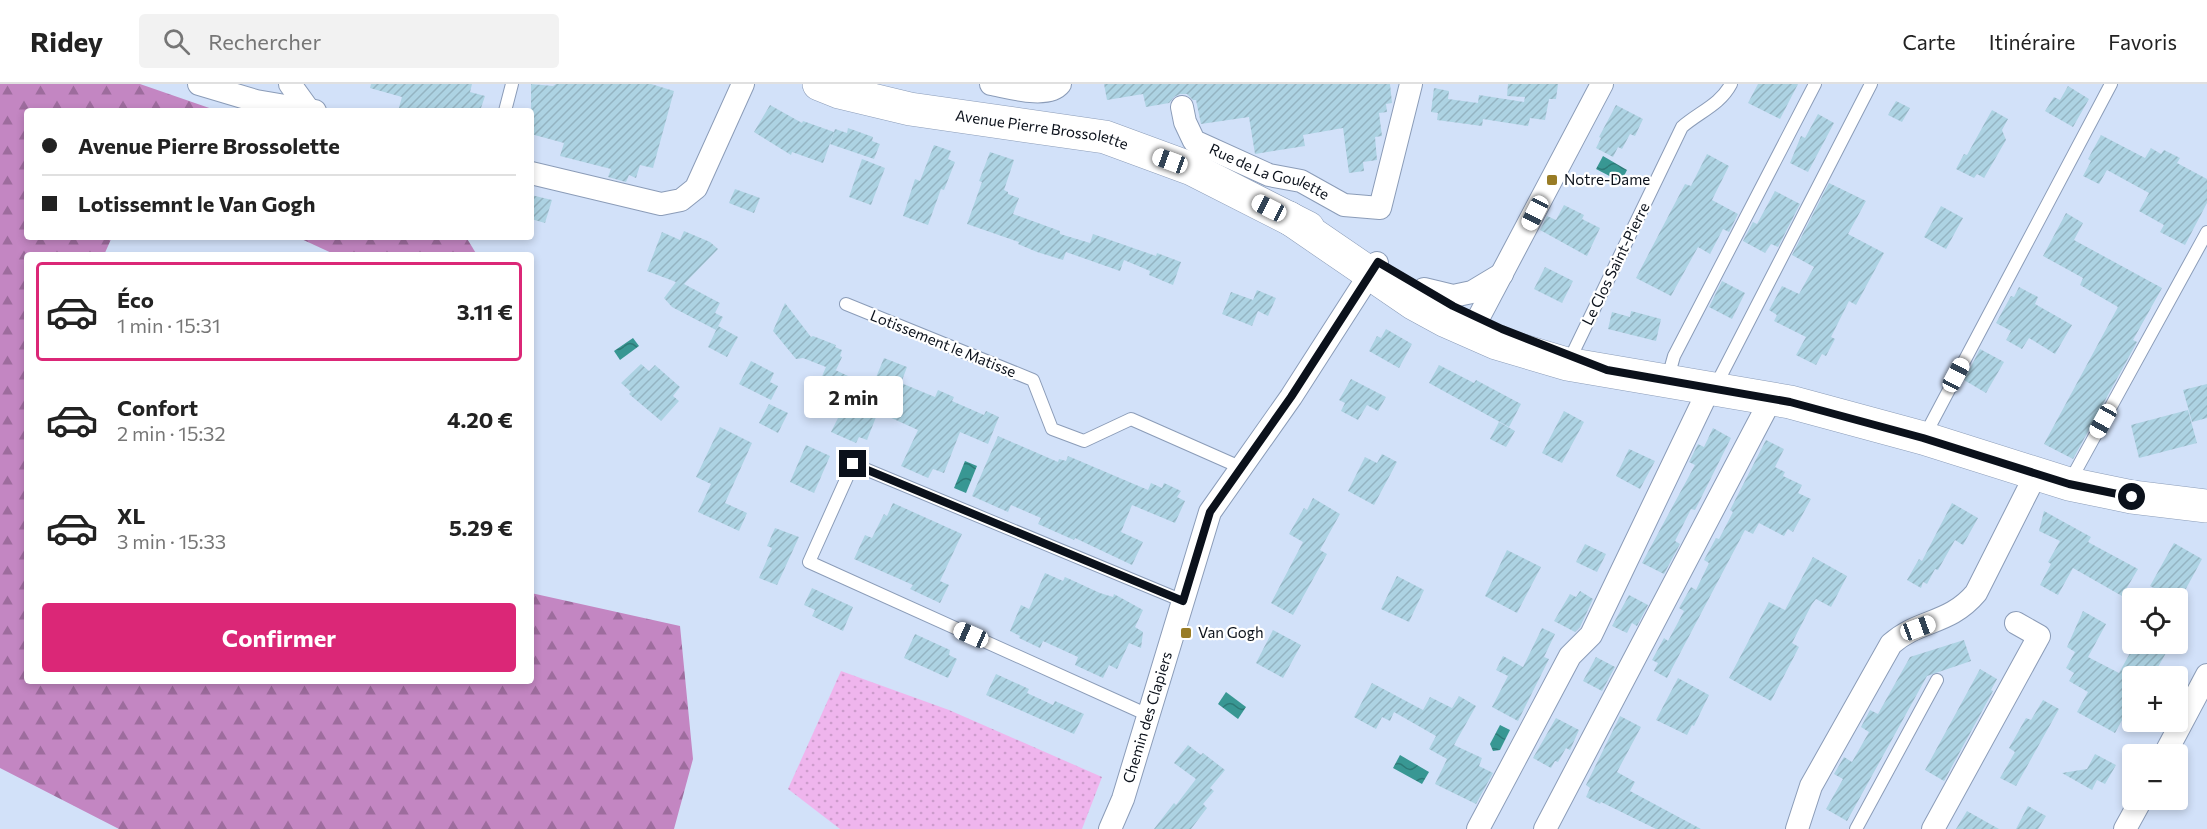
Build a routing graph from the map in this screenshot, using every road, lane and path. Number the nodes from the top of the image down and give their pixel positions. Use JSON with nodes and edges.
{"nodes":[{"id":1,"x":199,"y":84,"type":"edge"},
{"id":2,"x":290,"y":84,"type":"edge"},
{"id":3,"x":512,"y":84,"type":"edge"},
{"id":4,"x":743,"y":84,"type":"edge"},
{"id":5,"x":819,"y":84,"type":"edge"},
{"id":6,"x":991,"y":84,"type":"edge"},
{"id":7,"x":1060,"y":84,"type":"edge"},
{"id":8,"x":1411,"y":84,"type":"edge"},
{"id":9,"x":1602,"y":84,"type":"edge"},
{"id":10,"x":1731,"y":84,"type":"edge"},
{"id":11,"x":1815,"y":84,"type":"edge"},
{"id":12,"x":1871,"y":84,"type":"edge"},
{"id":13,"x":2111,"y":84,"type":"edge"},
{"id":14,"x":1182,"y":107,"type":"dead end"},
{"id":15,"x":299,"y":108,"type":"edge"},
{"id":16,"x":309,"y":108,"type":"edge"},
{"id":17,"x":506,"y":108,"type":"edge"},
{"id":18,"x":534,"y":174,"type":"edge"},
{"id":19,"x":2207,"y":232,"type":"edge"},
{"id":20,"x":1374,"y":268,"type":"junction"},
{"id":21,"x":1503,"y":273,"type":"junction"},
{"id":22,"x":1424,"y":289,"type":"junction"},
{"id":23,"x":846,"y":304,"type":"dead end"},
{"id":24,"x":1475,"y":325,"type":"junction"},
{"id":25,"x":1569,"y":360,"type":"junction"},
{"id":26,"x":1667,"y":382,"type":"junction"},
{"id":27,"x":1712,"y":390,"type":"junction"},
{"id":28,"x":1771,"y":399,"type":"junction"},
{"id":29,"x":1923,"y":438,"type":"junction"},
{"id":30,"x":1242,"y":468,"type":"junction"},
{"id":31,"x":2036,"y":474,"type":"junction"},
{"id":32,"x":2069,"y":484,"type":"junction"},
{"id":33,"x":2149,"y":500,"type":"junction"},
{"id":34,"x":2207,"y":506,"type":"edge"},
{"id":35,"x":2207,"y":523,"type":"edge"},
{"id":36,"x":1183,"y":601,"type":"junction"},
{"id":37,"x":2016,"y":622,"type":"dead end"},
{"id":38,"x":2207,"y":675,"type":"edge"},
{"id":39,"x":1937,"y":680,"type":"dead end"},
{"id":40,"x":1148,"y":715,"type":"junction"},
{"id":41,"x":2170,"y":744,"type":"edge"},
{"id":42,"x":2135,"y":810,"type":"edge"},
{"id":43,"x":1799,"y":828,"type":"edge"},
{"id":44,"x":1110,"y":829,"type":"edge"},
{"id":45,"x":1478,"y":829,"type":"edge"},
{"id":46,"x":1545,"y":829,"type":"edge"},
{"id":47,"x":1856,"y":829,"type":"edge"},
{"id":48,"x":1933,"y":829,"type":"edge"},
{"id":49,"x":2125,"y":829,"type":"edge"}],
"edges":[{"from":1,"to":15,"type":"street"},
{"from":2,"to":16,"type":"street"},
{"from":3,"to":17,"type":"lane"},
{"from":4,"to":18,"type":"street"},
{"from":5,"to":20,"type":"street","name":"Avenue Pierre Brossolette"},
{"from":6,"to":7,"type":"street"},
{"from":8,"to":14,"type":"street","name":"Rue de La Goulette"},
{"from":9,"to":21,"type":"street"},
{"from":10,"to":25,"type":"lane","name":"Le Clos Saint-Pierre"},
{"from":11,"to":26,"type":"lane"},
{"from":12,"to":27,"type":"lane"},
{"from":13,"to":29,"type":"lane"},
{"from":19,"to":32,"type":"lane"},
{"from":20,"to":22,"type":"street","name":"Avenue Pierre Brossolette"},
{"from":20,"to":24,"type":"street","name":"Avenue Pierre Brossolette"},
{"from":20,"to":30,"type":"street","name":"Chemin des Clapiers"},
{"from":21,"to":22,"type":"street"},
{"from":21,"to":24,"type":"street"},
{"from":22,"to":24,"type":"street","name":"Avenue Pierre Brossolette"},
{"from":23,"to":30,"type":"lane","name":"Lotissement le Matisse"},
{"from":24,"to":25,"type":"street","name":"Avenue Pierre Brossolette"},
{"from":25,"to":26,"type":"street","name":"Avenue Pierre Brossolette"},
{"from":26,"to":27,"type":"street","name":"Avenue Pierre Brossolette"},
{"from":27,"to":28,"type":"street","name":"Avenue Pierre Brossolette"},
{"from":27,"to":45,"type":"street"},
{"from":28,"to":29,"type":"street","name":"Avenue Pierre Brossolette"},
{"from":28,"to":46,"type":"street"},
{"from":29,"to":31,"type":"street","name":"Avenue Pierre Brossolette"},
{"from":30,"to":36,"type":"street","name":"Chemin des Clapiers"},
{"from":31,"to":32,"type":"street","name":"Avenue Pierre Brossolette"},
{"from":31,"to":43,"type":"street"},
{"from":32,"to":33,"type":"street","name":"Avenue Pierre Brossolette"},
{"from":33,"to":34,"type":"street","name":"Avenue Pierre Brossolette"},
{"from":33,"to":35,"type":"street","name":"Avenue Pierre Brossolette"},
{"from":36,"to":40,"type":"street","name":"Chemin des Clapiers"},
{"from":36,"to":40,"type":"lane"},
{"from":37,"to":48,"type":"street"},
{"from":38,"to":41,"type":"street"},
{"from":39,"to":47,"type":"lane"},
{"from":40,"to":44,"type":"street","name":"Chemin des Clapiers"},
{"from":42,"to":49,"type":"street"}]}
